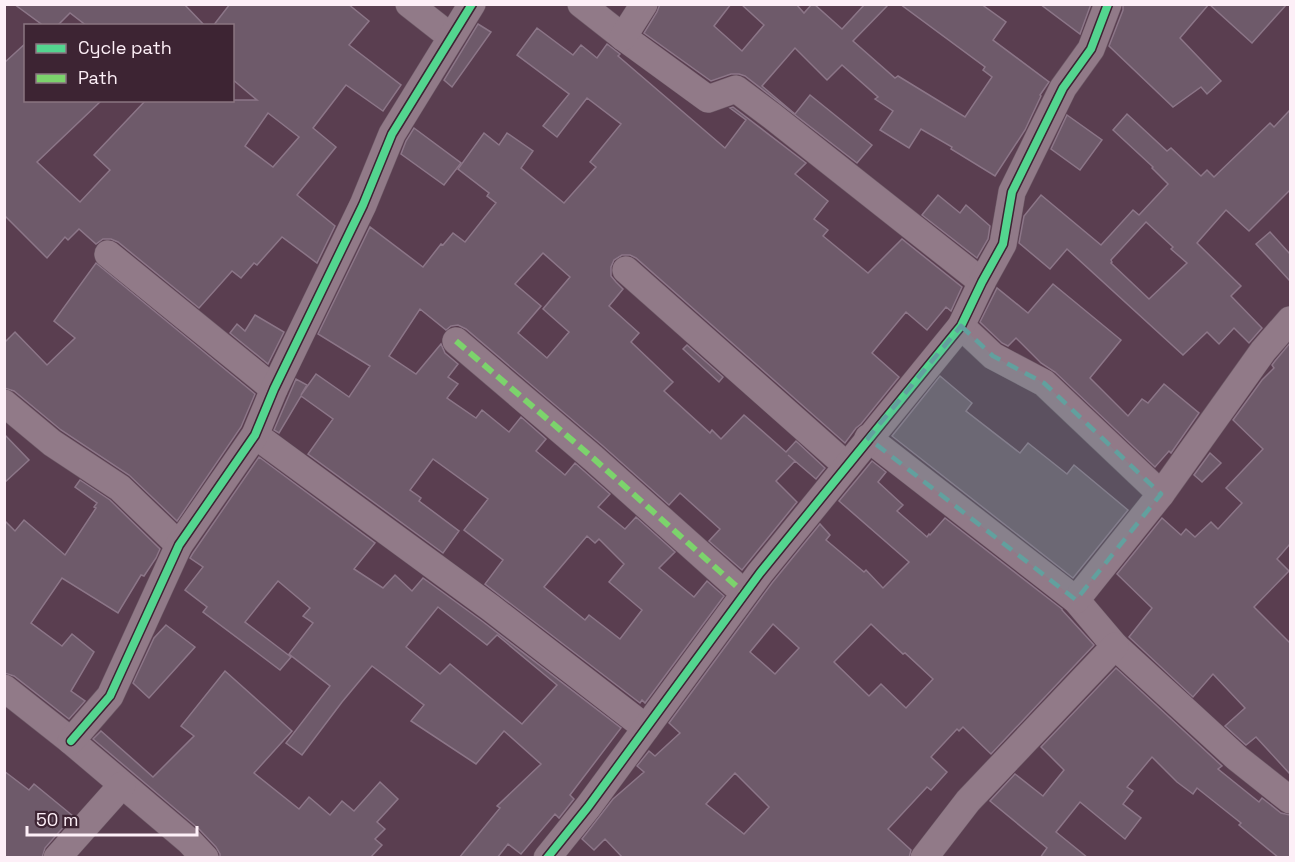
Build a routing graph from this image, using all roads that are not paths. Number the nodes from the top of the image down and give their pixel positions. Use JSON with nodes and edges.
{"nodes":[{"id":1,"x":409,"y":4,"type":"edge"},
{"id":2,"x":472,"y":4,"type":"edge"},
{"id":3,"x":581,"y":4,"type":"edge"},
{"id":4,"x":644,"y":4,"type":"edge"},
{"id":5,"x":1108,"y":4,"type":"edge"},
{"id":6,"x":452,"y":37,"type":"junction"},
{"id":7,"x":623,"y":38,"type":"junction"},
{"id":8,"x":108,"y":254,"type":"dead end"},
{"id":9,"x":626,"y":270,"type":"dead end"},
{"id":10,"x":982,"y":282,"type":"junction"},
{"id":11,"x":1290,"y":320,"type":"edge"},
{"id":12,"x":961,"y":326,"type":"junction"},
{"id":13,"x":456,"y":341,"type":"dead end"},
{"id":14,"x":274,"y":389,"type":"junction"},
{"id":15,"x":4,"y":403,"type":"edge"},
{"id":16,"x":255,"y":435,"type":"junction"},
{"id":17,"x":868,"y":438,"type":"junction"},
{"id":18,"x":847,"y":466,"type":"junction"},
{"id":19,"x":1161,"y":494,"type":"junction"},
{"id":20,"x":179,"y":545,"type":"junction"},
{"id":21,"x":744,"y":593,"type":"junction"},
{"id":22,"x":1076,"y":600,"type":"junction"},
{"id":23,"x":1115,"y":646,"type":"junction"},
{"id":24,"x":4,"y":688,"type":"edge"},
{"id":25,"x":646,"y":728,"type":"junction"},
{"id":26,"x":71,"y":741,"type":"junction"},
{"id":27,"x":122,"y":785,"type":"junction"},
{"id":28,"x":1290,"y":800,"type":"edge"},
{"id":29,"x":57,"y":858,"type":"edge"},
{"id":30,"x":205,"y":858,"type":"edge"},
{"id":31,"x":547,"y":858,"type":"edge"},
{"id":32,"x":924,"y":858,"type":"edge"}],
"edges":[{"from":1,"to":6,"type":"street"},
{"from":2,"to":6,"type":"street"},
{"from":3,"to":7,"type":"street"},
{"from":4,"to":7,"type":"street"},
{"from":5,"to":10,"type":"street"},
{"from":6,"to":14,"type":"street"},
{"from":7,"to":10,"type":"street"},
{"from":8,"to":14,"type":"street"},
{"from":9,"to":18,"type":"street"},
{"from":10,"to":12,"type":"street"},
{"from":11,"to":19,"type":"street"},
{"from":12,"to":17,"type":"street"},
{"from":12,"to":19,"type":"street"},
{"from":13,"to":21,"type":"street"},
{"from":14,"to":16,"type":"street"},
{"from":15,"to":20,"type":"street"},
{"from":16,"to":20,"type":"street"},
{"from":16,"to":25,"type":"street"},
{"from":17,"to":18,"type":"street"},
{"from":17,"to":22,"type":"street"},
{"from":18,"to":21,"type":"street"},
{"from":19,"to":22,"type":"street"},
{"from":20,"to":26,"type":"street"},
{"from":21,"to":25,"type":"street"},
{"from":22,"to":23,"type":"street"},
{"from":23,"to":28,"type":"street"},
{"from":23,"to":32,"type":"street"},
{"from":24,"to":26,"type":"street"},
{"from":25,"to":31,"type":"street"},
{"from":26,"to":27,"type":"street"},
{"from":27,"to":29,"type":"street"},
{"from":27,"to":30,"type":"street"}]}
